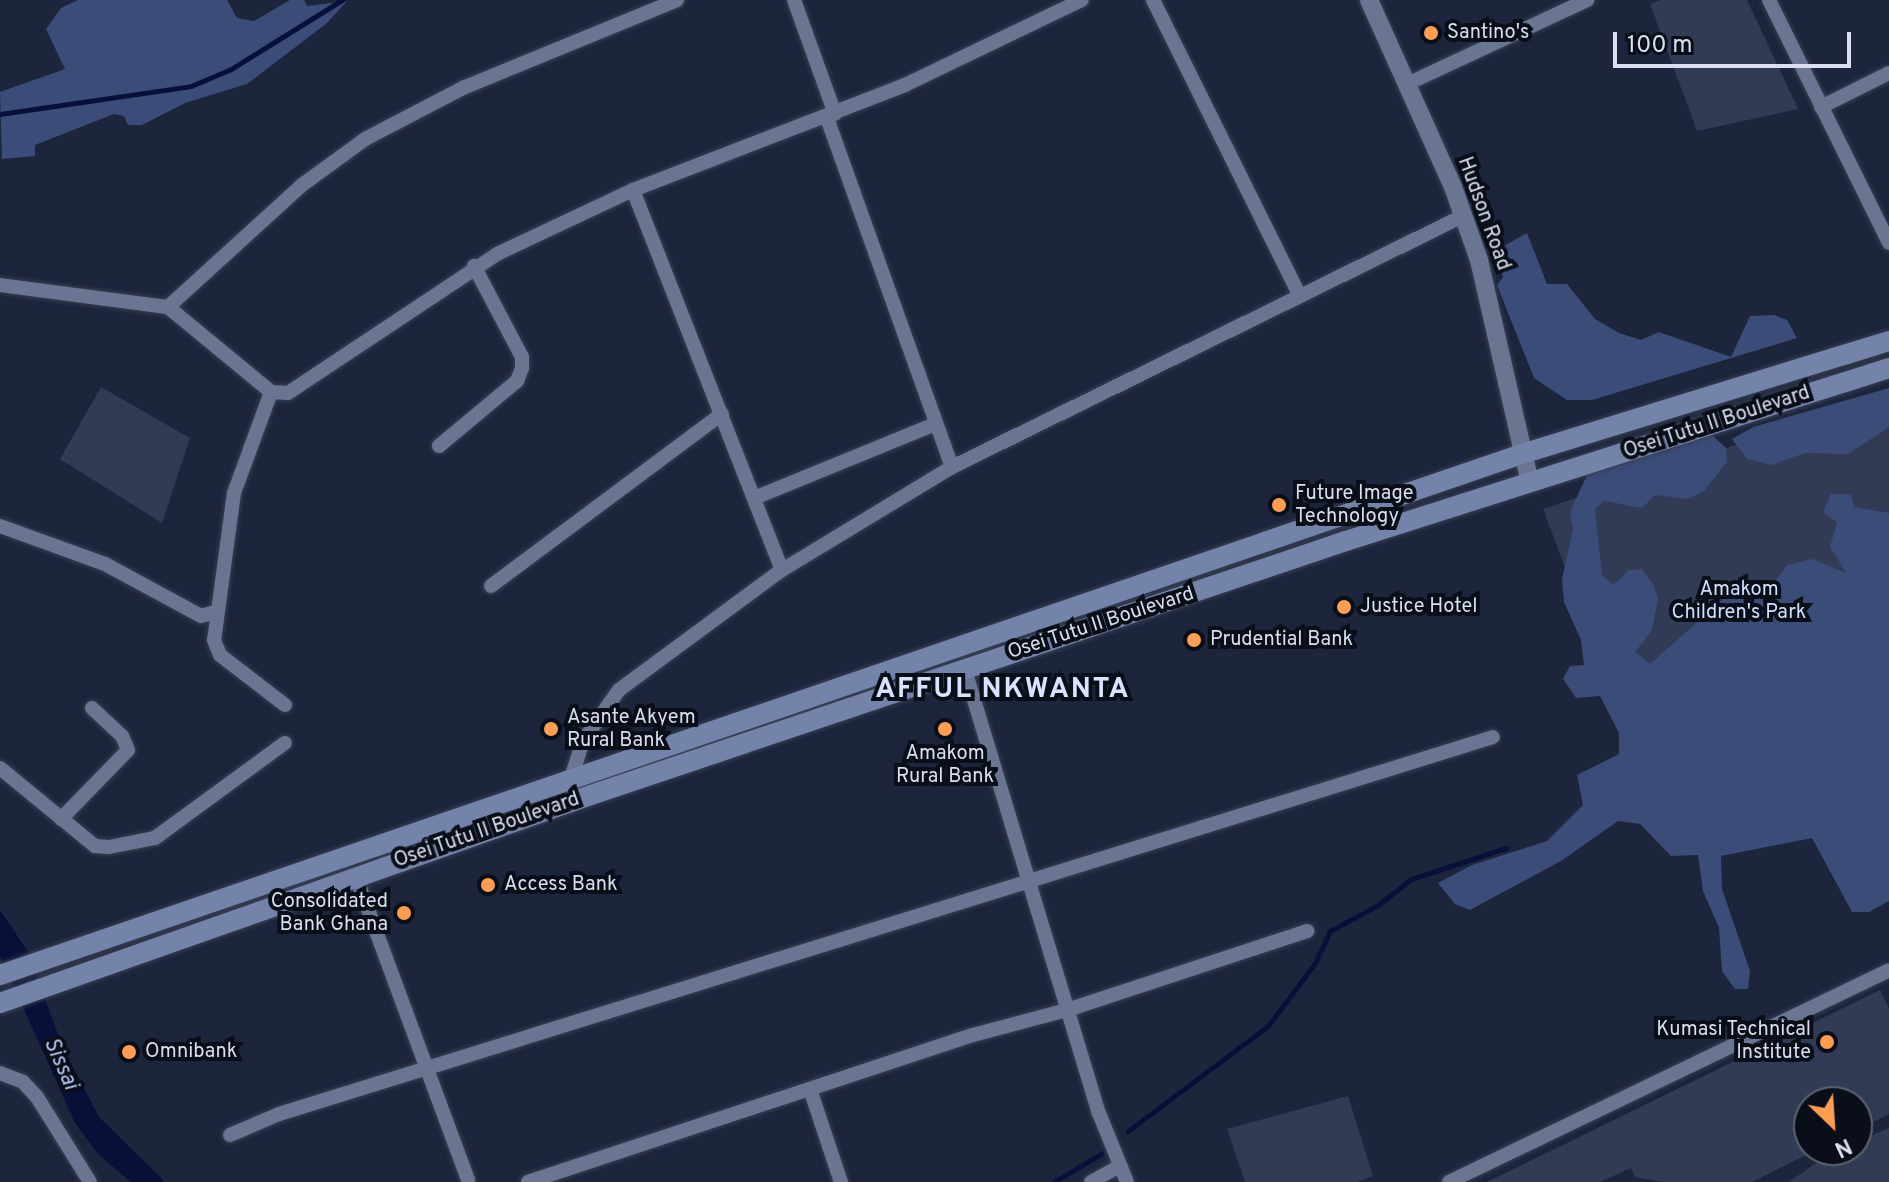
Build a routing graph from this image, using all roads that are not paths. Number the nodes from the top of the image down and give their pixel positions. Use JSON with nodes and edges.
{"nodes":[{"id":1,"x":794,"y":0,"type":"edge"},
{"id":2,"x":1082,"y":0,"type":"edge"},
{"id":3,"x":1153,"y":0,"type":"edge"},
{"id":4,"x":1369,"y":0,"type":"edge"},
{"id":5,"x":1587,"y":0,"type":"edge"},
{"id":6,"x":1769,"y":0,"type":"edge"},
{"id":7,"x":674,"y":1,"type":"edge"},
{"id":8,"x":1889,"y":73,"type":"edge"},
{"id":9,"x":1407,"y":84,"type":"junction"},
{"id":10,"x":1821,"y":107,"type":"junction"},
{"id":11,"x":831,"y":116,"type":"junction"},
{"id":12,"x":633,"y":190,"type":"junction"},
{"id":13,"x":1463,"y":216,"type":"junction"},
{"id":14,"x":1886,"y":241,"type":"edge"},
{"id":15,"x":474,"y":266,"type":"junction"},
{"id":16,"x":0,"y":285,"type":"edge"},
{"id":17,"x":1299,"y":294,"type":"junction"},
{"id":18,"x":168,"y":307,"type":"junction"},
{"id":19,"x":1889,"y":341,"type":"edge"},
{"id":20,"x":1889,"y":368,"type":"edge"},
{"id":21,"x":271,"y":392,"type":"junction"},
{"id":22,"x":722,"y":414,"type":"junction"},
{"id":23,"x":935,"y":424,"type":"junction"},
{"id":24,"x":439,"y":446,"type":"dead end"},
{"id":25,"x":1525,"y":453,"type":"junction"},
{"id":26,"x":952,"y":467,"type":"junction"},
{"id":27,"x":1530,"y":482,"type":"junction"},
{"id":28,"x":754,"y":498,"type":"junction"},
{"id":29,"x":0,"y":526,"type":"edge"},
{"id":30,"x":782,"y":570,"type":"junction"},
{"id":31,"x":491,"y":586,"type":"dead end"},
{"id":32,"x":215,"y":612,"type":"junction"},
{"id":33,"x":965,"y":670,"type":"junction"},
{"id":34,"x":285,"y":705,"type":"dead end"},
{"id":35,"x":92,"y":708,"type":"dead end"},
{"id":36,"x":1493,"y":737,"type":"dead end"},
{"id":37,"x":285,"y":743,"type":"dead end"},
{"id":38,"x":0,"y":768,"type":"edge"},
{"id":39,"x":571,"y":778,"type":"junction"},
{"id":40,"x":61,"y":819,"type":"junction"},
{"id":41,"x":356,"y":877,"type":"junction"},
{"id":42,"x":1031,"y":880,"type":"junction"},
{"id":43,"x":1307,"y":931,"type":"dead end"},
{"id":44,"x":1889,"y":970,"type":"edge"},
{"id":45,"x":0,"y":975,"type":"edge"},
{"id":46,"x":0,"y":1003,"type":"edge"},
{"id":47,"x":1067,"y":1010,"type":"junction"},
{"id":48,"x":427,"y":1069,"type":"junction"},
{"id":49,"x":0,"y":1073,"type":"edge"},
{"id":50,"x":811,"y":1092,"type":"junction"},
{"id":51,"x":230,"y":1135,"type":"dead end"},
{"id":52,"x":1120,"y":1166,"type":"junction"},
{"id":53,"x":468,"y":1180,"type":"dead end"},
{"id":54,"x":90,"y":1182,"type":"edge"},
{"id":55,"x":528,"y":1182,"type":"edge"},
{"id":56,"x":841,"y":1182,"type":"edge"},
{"id":57,"x":1091,"y":1182,"type":"edge"},
{"id":58,"x":1127,"y":1182,"type":"edge"},
{"id":59,"x":1449,"y":1182,"type":"edge"}],
"edges":[{"from":1,"to":11,"type":"street"},
{"from":2,"to":11,"type":"street"},
{"from":3,"to":17,"type":"street"},
{"from":4,"to":9,"type":"street","name":"Hudson Road"},
{"from":5,"to":9,"type":"street"},
{"from":6,"to":10,"type":"street"},
{"from":7,"to":18,"type":"street"},
{"from":8,"to":10,"type":"street"},
{"from":9,"to":13,"type":"street","name":"Hudson Road"},
{"from":10,"to":14,"type":"street"},
{"from":11,"to":12,"type":"street"},
{"from":11,"to":23,"type":"street"},
{"from":12,"to":15,"type":"street"},
{"from":12,"to":22,"type":"street"},
{"from":13,"to":17,"type":"street"},
{"from":13,"to":25,"type":"street","name":"Hudson Road"},
{"from":15,"to":21,"type":"street"},
{"from":15,"to":24,"type":"street"},
{"from":16,"to":18,"type":"street"},
{"from":17,"to":26,"type":"street"},
{"from":18,"to":21,"type":"street"},
{"from":19,"to":25,"type":"main road","name":"Osei Tutu II Boulevard"},
{"from":20,"to":27,"type":"main road","name":"Osei Tutu II Boulevard"},
{"from":21,"to":32,"type":"street"},
{"from":22,"to":28,"type":"street"},
{"from":22,"to":31,"type":"street"},
{"from":23,"to":26,"type":"street"},
{"from":23,"to":28,"type":"street"},
{"from":25,"to":27,"type":"street","name":"Hudson Road"},
{"from":25,"to":39,"type":"main road","name":"Osei Tutu II Boulevard"},
{"from":26,"to":30,"type":"street"},
{"from":27,"to":33,"type":"main road","name":"Osei Tutu II Boulevard"},
{"from":28,"to":30,"type":"street"},
{"from":29,"to":32,"type":"street"},
{"from":30,"to":39,"type":"street"},
{"from":32,"to":34,"type":"street"},
{"from":33,"to":41,"type":"main road","name":"Osei Tutu II Boulevard"},
{"from":33,"to":42,"type":"street"},
{"from":35,"to":40,"type":"street"},
{"from":36,"to":42,"type":"street"},
{"from":37,"to":40,"type":"street"},
{"from":38,"to":40,"type":"street"},
{"from":39,"to":45,"type":"main road","name":"Osei Tutu II Boulevard"},
{"from":41,"to":46,"type":"main road","name":"Osei Tutu II Boulevard"},
{"from":41,"to":48,"type":"street"},
{"from":42,"to":47,"type":"street"},
{"from":42,"to":48,"type":"street"},
{"from":43,"to":47,"type":"street"},
{"from":44,"to":59,"type":"street"},
{"from":47,"to":50,"type":"street"},
{"from":47,"to":52,"type":"street"},
{"from":48,"to":51,"type":"street"},
{"from":48,"to":53,"type":"street"},
{"from":49,"to":54,"type":"street"},
{"from":50,"to":55,"type":"street"},
{"from":50,"to":56,"type":"street"},
{"from":52,"to":57,"type":"street"},
{"from":52,"to":58,"type":"street"}]}
